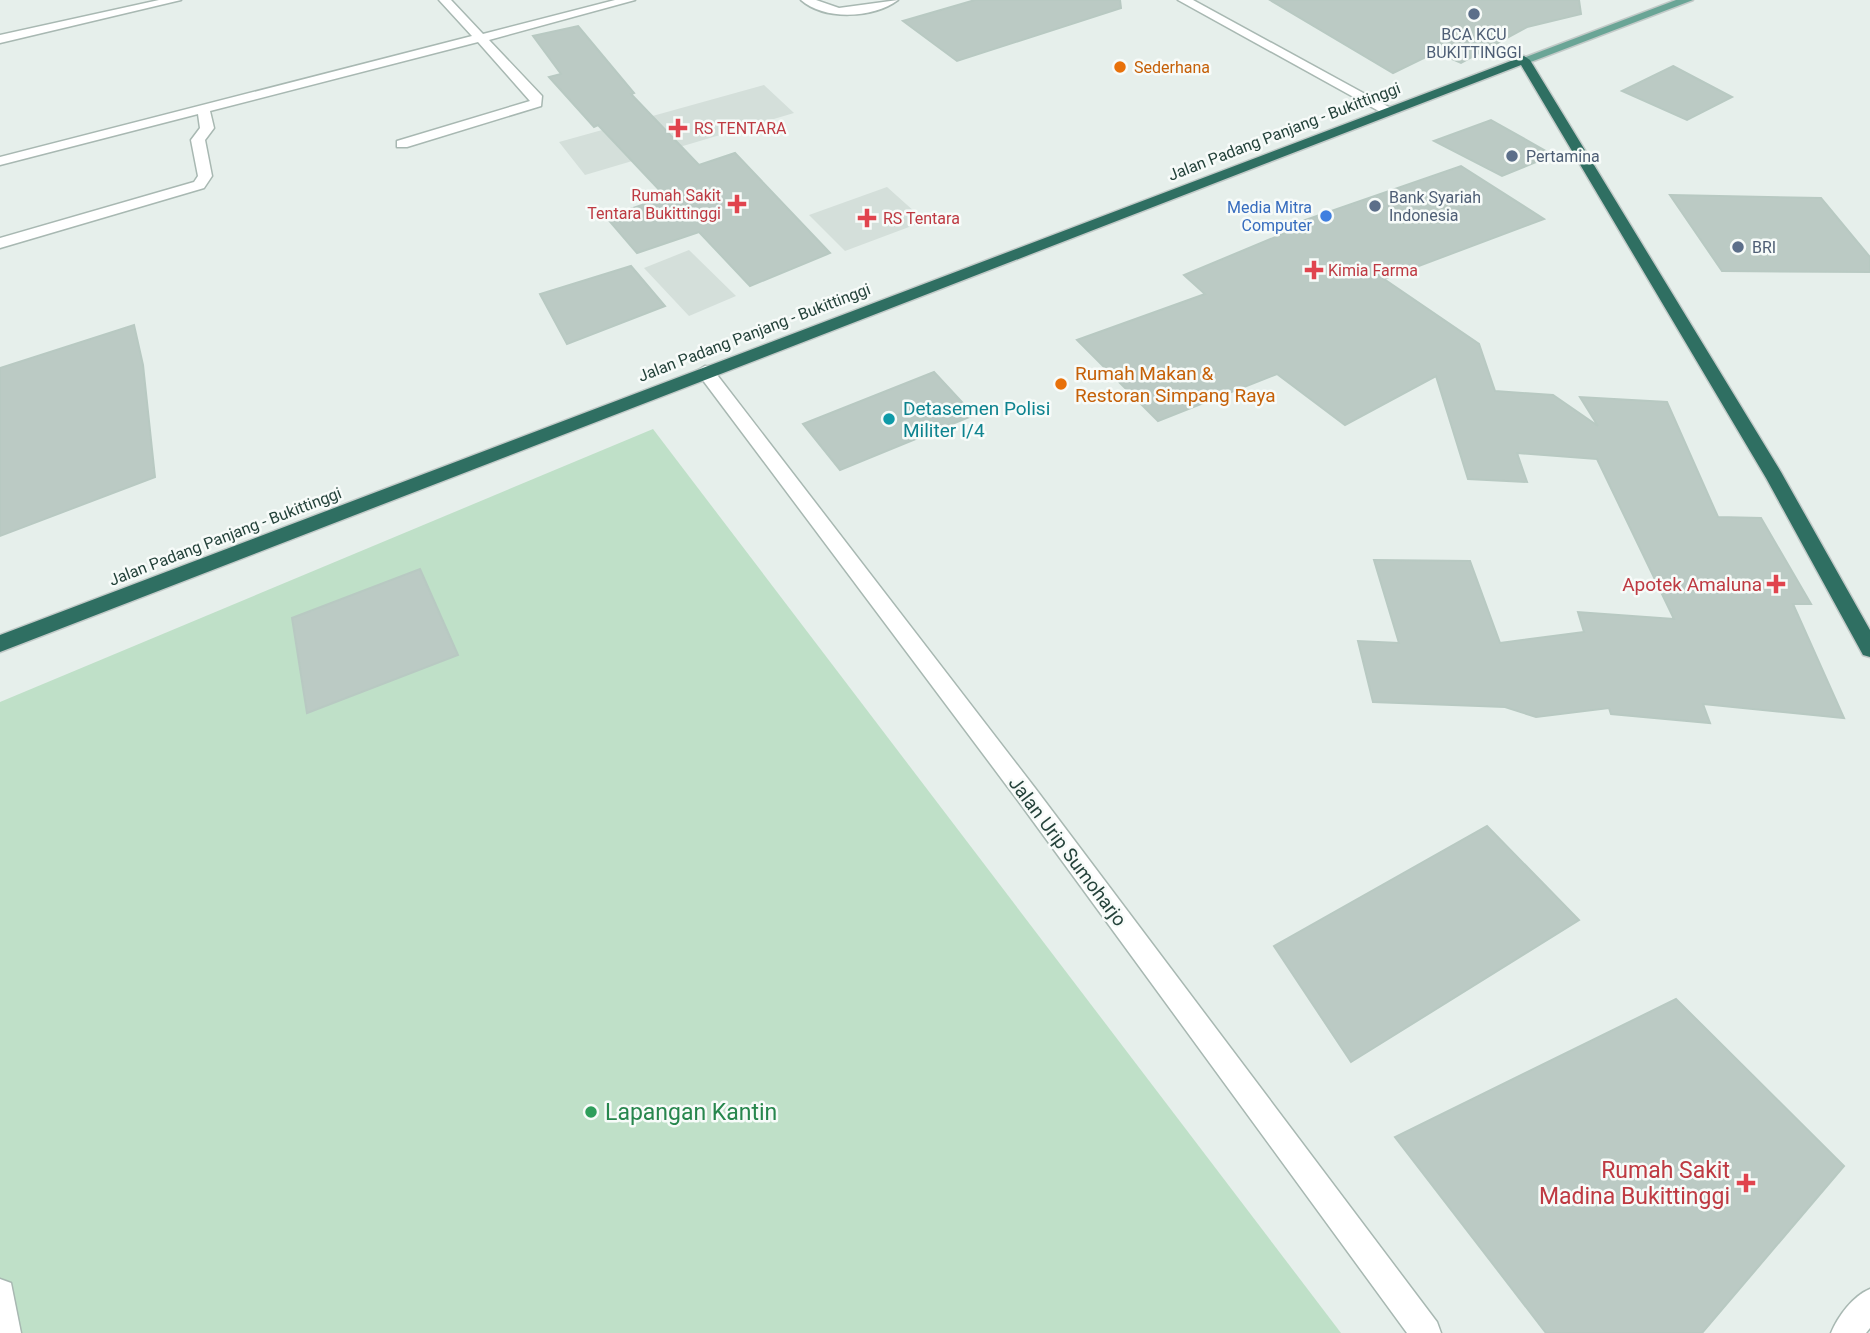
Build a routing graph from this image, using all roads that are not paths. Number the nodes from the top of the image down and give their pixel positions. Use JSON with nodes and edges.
{"nodes":[{"id":1,"x":175,"y":0,"type":"edge"},
{"id":2,"x":445,"y":0,"type":"edge"},
{"id":3,"x":629,"y":0,"type":"edge"},
{"id":4,"x":807,"y":0,"type":"edge"},
{"id":5,"x":892,"y":0,"type":"edge"},
{"id":6,"x":1184,"y":0,"type":"edge"},
{"id":7,"x":1687,"y":0,"type":"edge"},
{"id":8,"x":1668,"y":2,"type":"edge"},
{"id":9,"x":481,"y":37,"type":"junction"},
{"id":10,"x":0,"y":39,"type":"edge"},
{"id":11,"x":1524,"y":60,"type":"junction"},
{"id":12,"x":203,"y":109,"type":"junction"},
{"id":13,"x":1391,"y":112,"type":"junction"},
{"id":14,"x":402,"y":144,"type":"dead end"},
{"id":15,"x":0,"y":161,"type":"edge"},
{"id":16,"x":0,"y":243,"type":"edge"},
{"id":17,"x":705,"y":371,"type":"junction"},
{"id":18,"x":0,"y":644,"type":"edge"},
{"id":19,"x":1870,"y":649,"type":"edge"},
{"id":20,"x":0,"y":1294,"type":"edge"},
{"id":21,"x":1870,"y":1304,"type":"edge"},
{"id":22,"x":6,"y":1333,"type":"edge"},
{"id":23,"x":1426,"y":1333,"type":"edge"},
{"id":24,"x":1846,"y":1333,"type":"edge"}],
"edges":[{"from":1,"to":10,"type":"street"},
{"from":2,"to":9,"type":"street"},
{"from":3,"to":9,"type":"street"},
{"from":4,"to":5,"type":"street"},
{"from":6,"to":13,"type":"street"},
{"from":7,"to":8,"type":"main road"},
{"from":8,"to":11,"type":"main road"},
{"from":9,"to":12,"type":"street"},
{"from":9,"to":14,"type":"street"},
{"from":11,"to":13,"type":"highway","name":"Jalan Padang Panjang - Bukittinggi"},
{"from":11,"to":19,"type":"highway"},
{"from":12,"to":15,"type":"street"},
{"from":12,"to":16,"type":"street"},
{"from":13,"to":17,"type":"highway","name":"Jalan Padang Panjang - Bukittinggi"},
{"from":17,"to":18,"type":"highway","name":"Jalan Padang Panjang - Bukittinggi"},
{"from":17,"to":23,"type":"street","name":"Jalan Urip Sumoharjo"},
{"from":20,"to":22,"type":"street"},
{"from":21,"to":24,"type":"street"}]}
